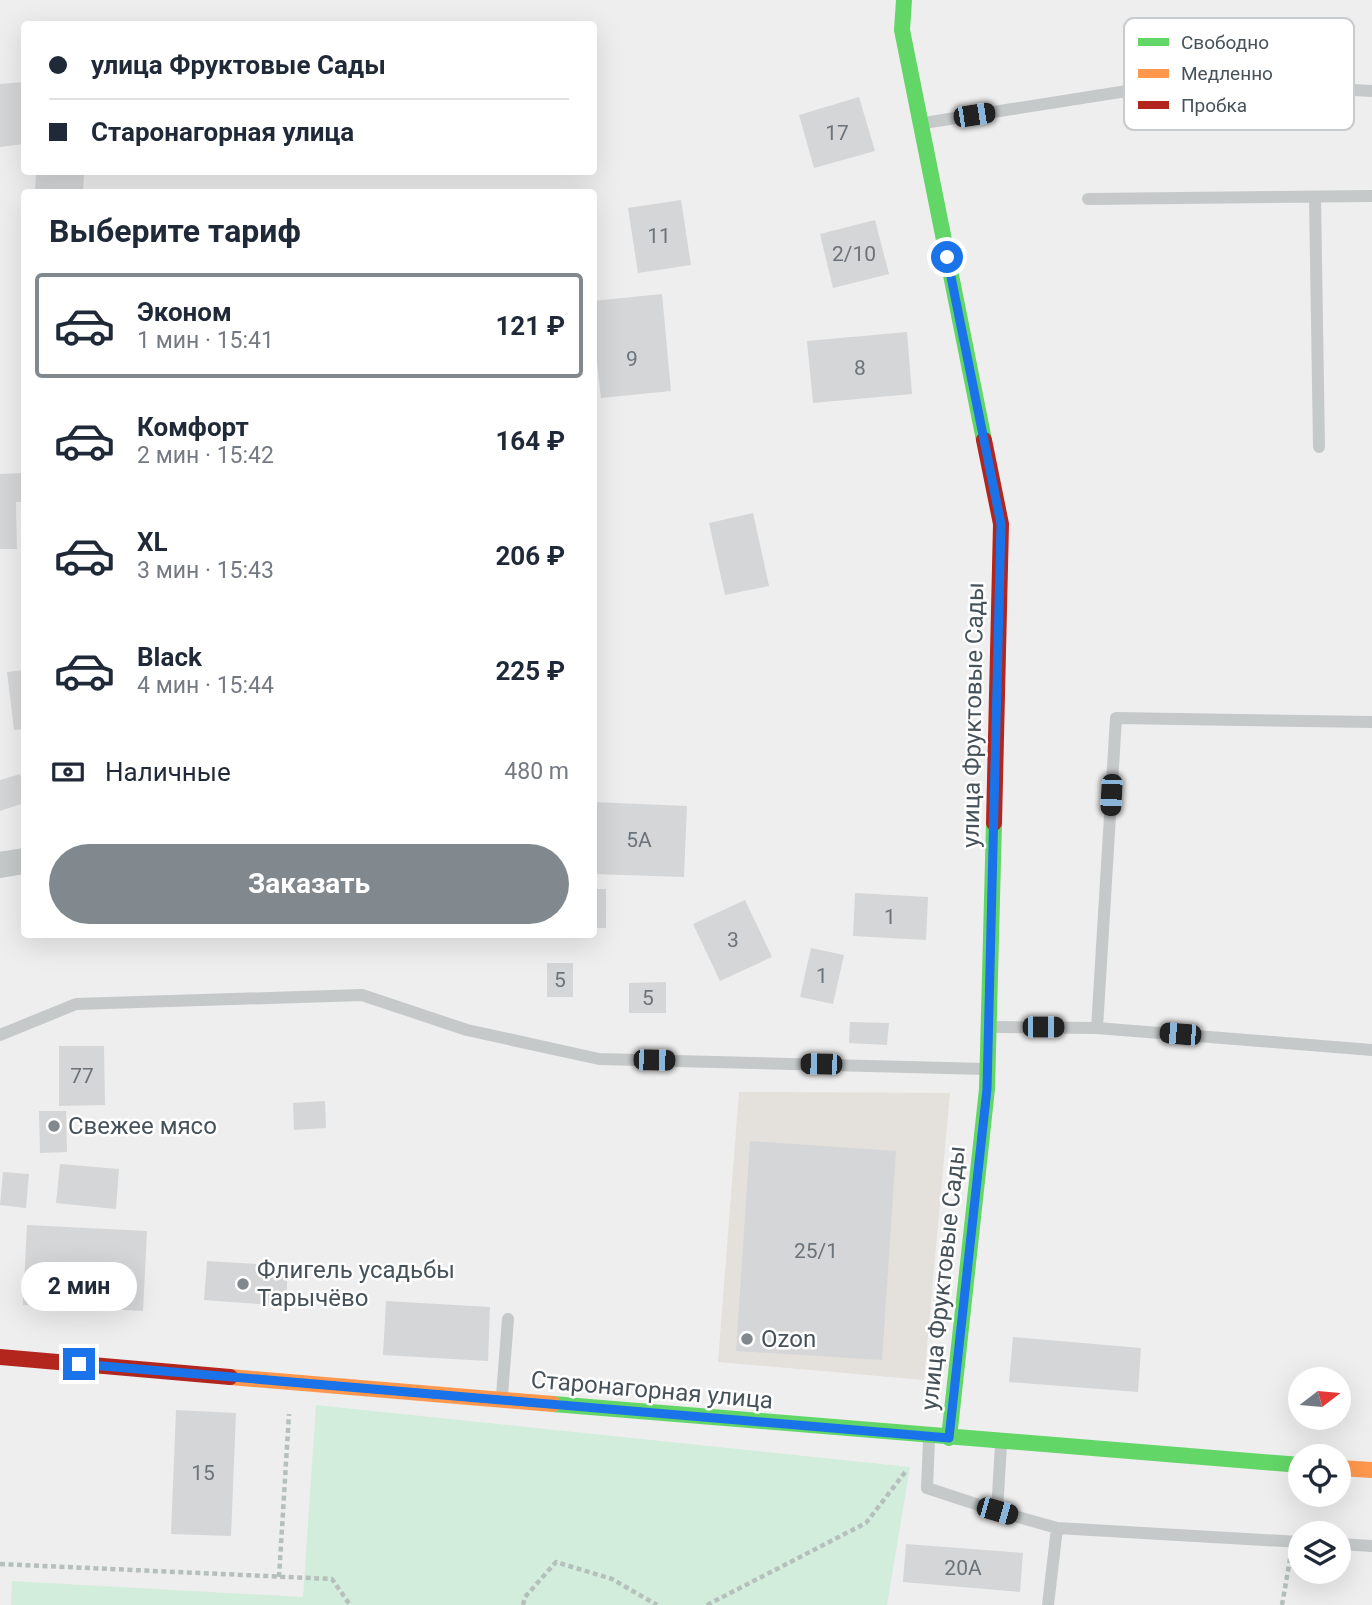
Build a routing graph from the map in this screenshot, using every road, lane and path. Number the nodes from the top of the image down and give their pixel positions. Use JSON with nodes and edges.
{"nodes":[{"id":1,"x":904,"y":0,"type":"edge"},
{"id":2,"x":1354,"y":90,"type":"edge"},
{"id":3,"x":1124,"y":91,"type":"edge"},
{"id":4,"x":1372,"y":91,"type":"edge"},
{"id":5,"x":920,"y":123,"type":"junction"},
{"id":6,"x":1372,"y":196,"type":"edge"},
{"id":7,"x":1315,"y":197,"type":"junction"},
{"id":8,"x":1088,"y":199,"type":"dead end"},
{"id":9,"x":1319,"y":447,"type":"dead end"},
{"id":10,"x":1372,"y":722,"type":"edge"},
{"id":11,"x":21,"y":861,"type":"edge"},
{"id":12,"x":0,"y":865,"type":"edge"},
{"id":13,"x":989,"y":1027,"type":"junction"},
{"id":14,"x":1097,"y":1028,"type":"junction"},
{"id":15,"x":0,"y":1035,"type":"edge"},
{"id":16,"x":1372,"y":1050,"type":"edge"},
{"id":17,"x":988,"y":1069,"type":"junction"},
{"id":18,"x":508,"y":1319,"type":"dead end"},
{"id":19,"x":0,"y":1357,"type":"edge"},
{"id":20,"x":291,"y":1382,"type":"junction"},
{"id":21,"x":501,"y":1400,"type":"junction"},
{"id":22,"x":929,"y":1436,"type":"junction"},
{"id":23,"x":949,"y":1438,"type":"junction"},
{"id":24,"x":1002,"y":1442,"type":"junction"},
{"id":25,"x":1288,"y":1464,"type":"edge"},
{"id":26,"x":1351,"y":1469,"type":"edge"},
{"id":27,"x":906,"y":1471,"type":"dead end"},
{"id":28,"x":1372,"y":1471,"type":"edge"},
{"id":29,"x":997,"y":1511,"type":"junction"},
{"id":30,"x":1057,"y":1528,"type":"junction"},
{"id":31,"x":1288,"y":1541,"type":"edge"},
{"id":32,"x":1351,"y":1545,"type":"edge"},
{"id":33,"x":1372,"y":1546,"type":"edge"},
{"id":34,"x":0,"y":1564,"type":"edge"},
{"id":35,"x":279,"y":1577,"type":"junction"},
{"id":36,"x":1288,"y":1579,"type":"edge"},
{"id":37,"x":350,"y":1605,"type":"edge"},
{"id":38,"x":523,"y":1605,"type":"edge"},
{"id":39,"x":657,"y":1605,"type":"edge"},
{"id":40,"x":707,"y":1605,"type":"edge"},
{"id":41,"x":1048,"y":1605,"type":"edge"},
{"id":42,"x":1282,"y":1605,"type":"edge"}],
"edges":[{"from":1,"to":5,"type":"street","name":"улица Фруктовые Сады"},
{"from":2,"to":4,"type":"lane"},
{"from":3,"to":5,"type":"lane"},
{"from":5,"to":13,"type":"street","name":"улица Фруктовые Сады"},
{"from":6,"to":7,"type":"lane"},
{"from":7,"to":8,"type":"lane"},
{"from":7,"to":9,"type":"lane"},
{"from":10,"to":14,"type":"lane"},
{"from":11,"to":12,"type":"street"},
{"from":13,"to":14,"type":"lane"},
{"from":13,"to":17,"type":"street","name":"улица Фруктовые Сады"},
{"from":14,"to":16,"type":"lane"},
{"from":15,"to":17,"type":"lane"},
{"from":17,"to":23,"type":"street","name":"улица Фруктовые Сады"},
{"from":18,"to":21,"type":"lane"},
{"from":19,"to":20,"type":"street","name":"Старонагорная улица"},
{"from":20,"to":21,"type":"street","name":"Старонагорная улица"},
{"from":20,"to":35,"type":"path"},
{"from":21,"to":22,"type":"street","name":"Старонагорная улица"},
{"from":22,"to":23,"type":"street","name":"Старонагорная улица"},
{"from":22,"to":29,"type":"lane"},
{"from":23,"to":24,"type":"street","name":"Старонагорная улица"},
{"from":24,"to":25,"type":"street","name":"Старонагорная улица"},
{"from":24,"to":29,"type":"lane"},
{"from":26,"to":28,"type":"street"},
{"from":27,"to":40,"type":"path"},
{"from":29,"to":30,"type":"lane"},
{"from":30,"to":31,"type":"lane"},
{"from":30,"to":41,"type":"lane"},
{"from":32,"to":33,"type":"lane"},
{"from":34,"to":35,"type":"path"},
{"from":35,"to":37,"type":"path"},
{"from":36,"to":42,"type":"path"},
{"from":38,"to":39,"type":"path"}]}
